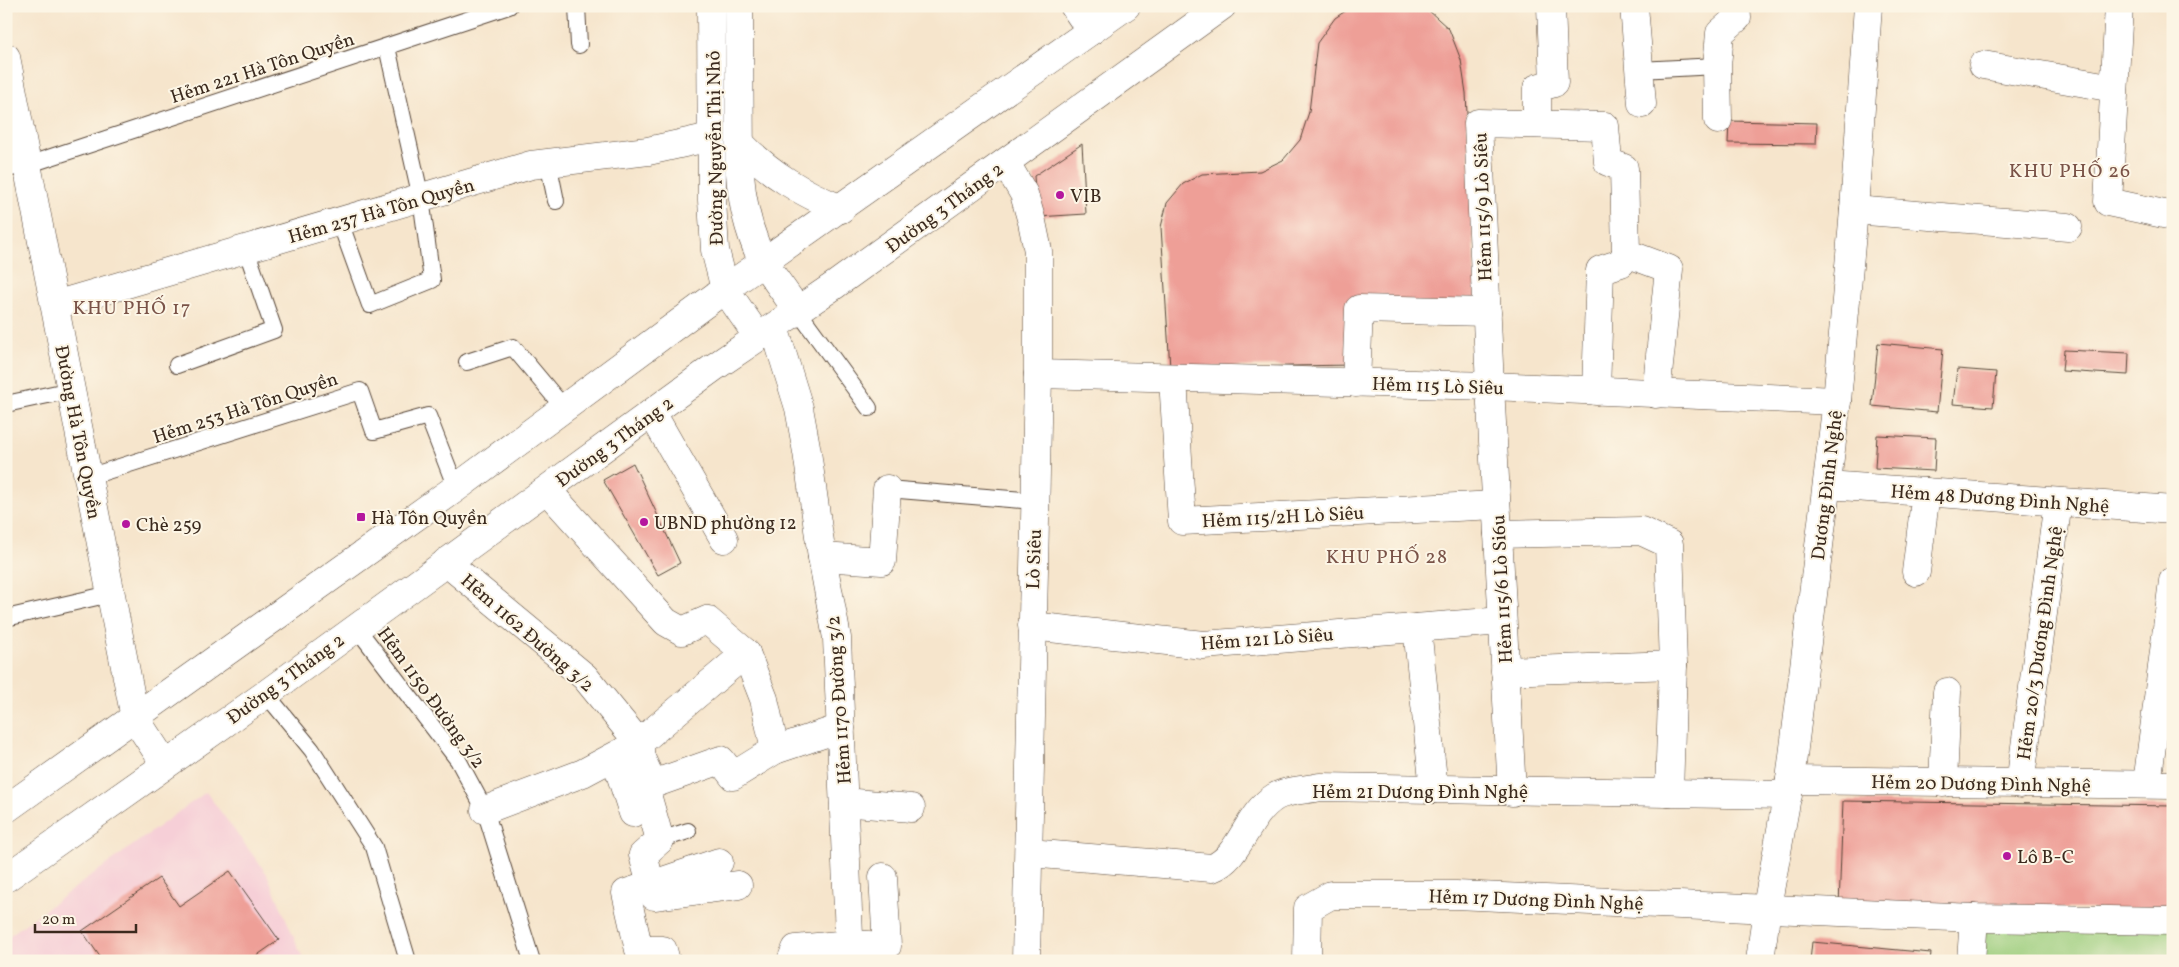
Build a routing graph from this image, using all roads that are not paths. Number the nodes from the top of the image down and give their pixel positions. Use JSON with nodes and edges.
{"nodes":[{"id":1,"x":509,"y":6,"type":"edge"},
{"id":2,"x":578,"y":6,"type":"edge"},
{"id":3,"x":711,"y":6,"type":"edge"},
{"id":4,"x":739,"y":6,"type":"edge"},
{"id":5,"x":1074,"y":6,"type":"edge"},
{"id":6,"x":1126,"y":6,"type":"edge"},
{"id":7,"x":1222,"y":6,"type":"edge"},
{"id":8,"x":1551,"y":6,"type":"edge"},
{"id":9,"x":1634,"y":6,"type":"edge"},
{"id":10,"x":1736,"y":6,"type":"edge"},
{"id":11,"x":1868,"y":6,"type":"edge"},
{"id":12,"x":2119,"y":6,"type":"edge"},
{"id":13,"x":1091,"y":31,"type":"junction"},
{"id":14,"x":579,"y":45,"type":"dead end"},
{"id":15,"x":387,"y":47,"type":"junction"},
{"id":16,"x":6,"y":57,"type":"edge"},
{"id":17,"x":1982,"y":65,"type":"dead end"},
{"id":18,"x":1717,"y":66,"type":"junction"},
{"id":19,"x":1639,"y":70,"type":"junction"},
{"id":20,"x":2114,"y":88,"type":"junction"},
{"id":21,"x":1642,"y":104,"type":"dead end"},
{"id":22,"x":1718,"y":120,"type":"dead end"},
{"id":23,"x":1537,"y":124,"type":"junction"},
{"id":24,"x":712,"y":137,"type":"junction"},
{"id":25,"x":740,"y":143,"type":"junction"},
{"id":26,"x":548,"y":162,"type":"junction"},
{"id":27,"x":1006,"y":163,"type":"junction"},
{"id":28,"x":17,"y":167,"type":"edge"},
{"id":29,"x":421,"y":198,"type":"junction"},
{"id":30,"x":556,"y":201,"type":"dead end"},
{"id":31,"x":841,"y":209,"type":"junction"},
{"id":32,"x":1854,"y":210,"type":"junction"},
{"id":33,"x":2173,"y":216,"type":"edge"},
{"id":34,"x":340,"y":222,"type":"junction"},
{"id":35,"x":2068,"y":226,"type":"dead end"},
{"id":36,"x":246,"y":249,"type":"junction"},
{"id":37,"x":1626,"y":253,"type":"junction"},
{"id":38,"x":764,"y":262,"type":"junction"},
{"id":39,"x":725,"y":289,"type":"junction"},
{"id":40,"x":54,"y":306,"type":"junction"},
{"id":41,"x":798,"y":311,"type":"junction"},
{"id":42,"x":1487,"y":312,"type":"junction"},
{"id":43,"x":766,"y":332,"type":"junction"},
{"id":44,"x":467,"y":362,"type":"dead end"},
{"id":45,"x":177,"y":365,"type":"dead end"},
{"id":46,"x":1038,"y":374,"type":"junction"},
{"id":47,"x":1173,"y":379,"type":"junction"},
{"id":48,"x":1356,"y":383,"type":"junction"},
{"id":49,"x":1490,"y":386,"type":"junction"},
{"id":50,"x":71,"y":390,"type":"junction"},
{"id":51,"x":1596,"y":391,"type":"junction"},
{"id":52,"x":1656,"y":394,"type":"junction"},
{"id":53,"x":1837,"y":401,"type":"junction"},
{"id":54,"x":6,"y":404,"type":"edge"},
{"id":55,"x":564,"y":408,"type":"junction"},
{"id":56,"x":869,"y":408,"type":"dead end"},
{"id":57,"x":652,"y":413,"type":"junction"},
{"id":58,"x":88,"y":478,"type":"junction"},
{"id":59,"x":1827,"y":485,"type":"junction"},
{"id":60,"x":456,"y":488,"type":"junction"},
{"id":61,"x":887,"y":489,"type":"joint"},
{"id":62,"x":547,"y":490,"type":"junction"},
{"id":63,"x":1926,"y":492,"type":"junction"},
{"id":64,"x":1035,"y":501,"type":"junction"},
{"id":65,"x":2058,"y":502,"type":"junction"},
{"id":66,"x":1496,"y":505,"type":"junction"},
{"id":67,"x":2173,"y":510,"type":"edge"},
{"id":68,"x":1498,"y":534,"type":"junction"},
{"id":69,"x":724,"y":539,"type":"dead end"},
{"id":70,"x":822,"y":557,"type":"junction"},
{"id":71,"x":446,"y":562,"type":"junction"},
{"id":72,"x":1916,"y":572,"type":"dead end"},
{"id":73,"x":2173,"y":581,"type":"edge"},
{"id":74,"x":110,"y":594,"type":"junction"},
{"id":75,"x":6,"y":618,"type":"edge"},
{"id":76,"x":1502,"y":621,"type":"junction"},
{"id":77,"x":1032,"y":626,"type":"junction"},
{"id":78,"x":356,"y":627,"type":"junction"},
{"id":79,"x":1417,"y":628,"type":"junction"},
{"id":80,"x":746,"y":653,"type":"junction"},
{"id":81,"x":1673,"y":665,"type":"junction"},
{"id":82,"x":1505,"y":671,"type":"junction"},
{"id":83,"x":1947,"y":692,"type":"dead end"},
{"id":84,"x":266,"y":694,"type":"junction"},
{"id":85,"x":135,"y":718,"type":"junction"},
{"id":86,"x":841,"y":728,"type":"junction"},
{"id":87,"x":774,"y":750,"type":"junction"},
{"id":88,"x":640,"y":751,"type":"junction"},
{"id":89,"x":165,"y":764,"type":"junction"},
{"id":90,"x":1943,"y":783,"type":"junction"},
{"id":91,"x":654,"y":784,"type":"junction"},
{"id":92,"x":2020,"y":784,"type":"junction"},
{"id":93,"x":2160,"y":785,"type":"edge"},
{"id":94,"x":1789,"y":787,"type":"junction"},
{"id":95,"x":1434,"y":790,"type":"junction"},
{"id":96,"x":1512,"y":792,"type":"junction"},
{"id":97,"x":1669,"y":793,"type":"junction"},
{"id":98,"x":844,"y":802,"type":"junction"},
{"id":99,"x":911,"y":808,"type":"dead end"},
{"id":100,"x":6,"y":809,"type":"edge"},
{"id":101,"x":485,"y":810,"type":"junction"},
{"id":102,"x":633,"y":813,"type":"dead end"},
{"id":103,"x":688,"y":831,"type":"dead end"},
{"id":104,"x":660,"y":840,"type":"junction"},
{"id":105,"x":1029,"y":853,"type":"junction"},
{"id":106,"x":719,"y":862,"type":"dead end"},
{"id":107,"x":883,"y":877,"type":"dead end"},
{"id":108,"x":6,"y":878,"type":"edge"},
{"id":109,"x":651,"y":885,"type":"junction"},
{"id":110,"x":738,"y":885,"type":"dead end"},
{"id":111,"x":1767,"y":907,"type":"junction"},
{"id":112,"x":1974,"y":918,"type":"junction"},
{"id":113,"x":2173,"y":920,"type":"edge"},
{"id":114,"x":850,"y":952,"type":"edge"},
{"id":115,"x":408,"y":961,"type":"edge"},
{"id":116,"x":532,"y":961,"type":"edge"},
{"id":117,"x":666,"y":961,"type":"edge"},
{"id":118,"x":791,"y":961,"type":"edge"},
{"id":119,"x":1026,"y":961,"type":"edge"},
{"id":120,"x":1307,"y":961,"type":"edge"},
{"id":121,"x":1760,"y":961,"type":"edge"},
{"id":122,"x":1971,"y":961,"type":"edge"}],
"edges":[{"from":1,"to":15,"type":"lane","name":"Hẻm 221 Hà Tôn Quyền"},
{"from":2,"to":14,"type":"lane"},
{"from":3,"to":24,"type":"street","name":"Đường Nguyễn Thị Nhỏ"},
{"from":4,"to":25,"type":"street","name":"Đường Nguyễn Thị Nhỏ"},
{"from":5,"to":13,"type":"street"},
{"from":6,"to":13,"type":"street"},
{"from":7,"to":27,"type":"street","name":"Đường 3 Tháng 2"},
{"from":8,"to":23,"type":"street"},
{"from":9,"to":19,"type":"street"},
{"from":10,"to":18,"type":"street"},
{"from":11,"to":32,"type":"street","name":"Dương Đình Nghệ"},
{"from":12,"to":20,"type":"street"},
{"from":13,"to":31,"type":"street"},
{"from":15,"to":28,"type":"lane","name":"Hẻm 221 Hà Tôn Quyền"},
{"from":15,"to":29,"type":"lane"},
{"from":16,"to":28,"type":"street","name":"Đường Hà Tôn Quyền"},
{"from":17,"to":20,"type":"street"},
{"from":18,"to":19,"type":"lane"},
{"from":18,"to":22,"type":"street"},
{"from":19,"to":21,"type":"street"},
{"from":20,"to":33,"type":"street"},
{"from":23,"to":37,"type":"street","name":"Hẻm 115/9 Lò Siêu"},
{"from":23,"to":42,"type":"street","name":"Hẻm 115/9 Lò Siêu"},
{"from":24,"to":26,"type":"street","name":"Hẻm 237 Hà Tôn Quyền"},
{"from":24,"to":39,"type":"street","name":"Đường Nguyễn Thị Nhỏ"},
{"from":25,"to":31,"type":"street"},
{"from":25,"to":38,"type":"street","name":"Đường Nguyễn Thị Nhỏ"},
{"from":26,"to":29,"type":"street","name":"Hẻm 237 Hà Tôn Quyền"},
{"from":26,"to":30,"type":"lane"},
{"from":27,"to":41,"type":"street","name":"Đường 3 Tháng 2"},
{"from":27,"to":46,"type":"street","name":"Lò Siêu"},
{"from":28,"to":40,"type":"street","name":"Đường Hà Tôn Quyền"},
{"from":29,"to":34,"type":"street","name":"Hẻm 237 Hà Tôn Quyền"},
{"from":29,"to":34,"type":"lane"},
{"from":31,"to":38,"type":"street"},
{"from":32,"to":35,"type":"street"},
{"from":32,"to":53,"type":"street","name":"Dương Đình Nghệ"},
{"from":34,"to":36,"type":"street","name":"Hẻm 237 Hà Tôn Quyền"},
{"from":36,"to":40,"type":"street","name":"Hẻm 237 Hà Tôn Quyền"},
{"from":36,"to":45,"type":"lane"},
{"from":37,"to":51,"type":"street"},
{"from":37,"to":52,"type":"street"},
{"from":38,"to":39,"type":"street"},
{"from":38,"to":41,"type":"street","name":"Đường Nguyễn Thị Nhỏ"},
{"from":39,"to":43,"type":"street","name":"Hẻm 1170 Đường 3/2"},
{"from":39,"to":55,"type":"street"},
{"from":40,"to":50,"type":"street","name":"Đường Hà Tôn Quyền"},
{"from":41,"to":43,"type":"street","name":"Đường 3 Tháng 2"},
{"from":41,"to":56,"type":"lane"},
{"from":42,"to":48,"type":"street"},
{"from":42,"to":49,"type":"street","name":"Hẻm 115/9 Lò Siêu"},
{"from":43,"to":57,"type":"street","name":"Đường 3 Tháng 2"},
{"from":43,"to":70,"type":"street","name":"Hẻm 1170 Đường 3/2"},
{"from":44,"to":55,"type":"lane"},
{"from":46,"to":47,"type":"street","name":"Hẻm 115 Lò Siêu"},
{"from":46,"to":64,"type":"street","name":"Lò Siêu"},
{"from":47,"to":48,"type":"street","name":"Hẻm 115 Lò Siêu"},
{"from":47,"to":66,"type":"street","name":"Hẻm 115/2H Lò Siêu"},
{"from":48,"to":49,"type":"street","name":"Hẻm 115 Lò Siêu"},
{"from":49,"to":51,"type":"street","name":"Hẻm 115 Lò Siêu"},
{"from":49,"to":66,"type":"street","name":"Hẻm 115/6 Lò Si6u"},
{"from":50,"to":54,"type":"lane"},
{"from":50,"to":58,"type":"street","name":"Đường Hà Tôn Quyền"},
{"from":51,"to":52,"type":"street","name":"Hẻm 115 Lò Siêu"},
{"from":52,"to":53,"type":"street","name":"Hẻm 115 Lò Siêu"},
{"from":53,"to":59,"type":"street","name":"Dương Đình Nghệ"},
{"from":55,"to":60,"type":"street"},
{"from":57,"to":62,"type":"street","name":"Đường 3 Tháng 2"},
{"from":57,"to":69,"type":"street"},
{"from":58,"to":60,"type":"lane","name":"Hẻm 253 Hà Tôn Quyền"},
{"from":58,"to":74,"type":"street","name":"Đường Hà Tôn Quyền"},
{"from":59,"to":63,"type":"street","name":"Hẻm 48 Dương Đình Nghệ"},
{"from":59,"to":94,"type":"street","name":"Dương Đình Nghệ"},
{"from":60,"to":85,"type":"street"},
{"from":61,"to":64,"type":"lane"},
{"from":61,"to":70,"type":"street"},
{"from":62,"to":71,"type":"street","name":"Đường 3 Tháng 2"},
{"from":62,"to":80,"type":"street"},
{"from":63,"to":65,"type":"street","name":"Hẻm 48 Dương Đình Nghệ"},
{"from":63,"to":72,"type":"street"},
{"from":64,"to":77,"type":"street","name":"Lò Siêu"},
{"from":65,"to":67,"type":"street","name":"Hẻm 48 Dương Đình Nghệ"},
{"from":65,"to":92,"type":"street","name":"Hẻm 20/3 Dương Đình Nghệ"},
{"from":66,"to":68,"type":"street","name":"Hẻm 115/6 Lò Si6u"},
{"from":68,"to":76,"type":"street","name":"Hẻm 115/6 Lò Si6u"},
{"from":68,"to":81,"type":"street"},
{"from":70,"to":86,"type":"street","name":"Hẻm 1170 Đường 3/2"},
{"from":71,"to":78,"type":"street","name":"Đường 3 Tháng 2"},
{"from":71,"to":88,"type":"street","name":"Hẻm 1162 Đường 3/2"},
{"from":73,"to":93,"type":"street"},
{"from":74,"to":75,"type":"lane"},
{"from":74,"to":85,"type":"street","name":"Đường Hà Tôn Quyền"},
{"from":76,"to":79,"type":"street","name":"Hẻm 121 Lò Siêu"},
{"from":76,"to":82,"type":"street","name":"Hẻm 115/6 Lò Si6u"},
{"from":77,"to":79,"type":"street","name":"Hẻm 121 Lò Siêu"},
{"from":77,"to":105,"type":"street","name":"Lò Siêu"},
{"from":78,"to":84,"type":"street","name":"Đường 3 Tháng 2"},
{"from":78,"to":101,"type":"lane","name":"Hẻm 1150 Đường 3/2"},
{"from":79,"to":95,"type":"street"},
{"from":80,"to":87,"type":"street"},
{"from":80,"to":88,"type":"street"},
{"from":81,"to":82,"type":"street"},
{"from":81,"to":97,"type":"street"},
{"from":82,"to":96,"type":"street","name":"Hẻm 115/6 Lò Si6u"},
{"from":83,"to":90,"type":"street"},
{"from":84,"to":89,"type":"street","name":"Đường 3 Tháng 2"},
{"from":84,"to":115,"type":"lane"},
{"from":85,"to":89,"type":"street"},
{"from":85,"to":100,"type":"street"},
{"from":86,"to":87,"type":"street"},
{"from":86,"to":98,"type":"street","name":"Hẻm 1170 Đường 3/2"},
{"from":87,"to":91,"type":"street"},
{"from":88,"to":91,"type":"street","name":"Hẻm 1162 Đường 3/2"},
{"from":88,"to":101,"type":"street"},
{"from":88,"to":102,"type":"street"},
{"from":89,"to":108,"type":"street","name":"Đường 3 Tháng 2"},
{"from":90,"to":92,"type":"street","name":"Hẻm 20 Dương Đình Nghệ"},
{"from":90,"to":94,"type":"street","name":"Hẻm 20 Dương Đình Nghệ"},
{"from":91,"to":104,"type":"street"},
{"from":92,"to":93,"type":"street","name":"Hẻm 20 Dương Đình Nghệ"},
{"from":94,"to":97,"type":"street","name":"Hẻm 21 Dương Đình Nghệ"},
{"from":94,"to":111,"type":"street","name":"Dương Đình Nghệ"},
{"from":95,"to":96,"type":"street","name":"Hẻm 21 Dương Đình Nghệ"},
{"from":95,"to":105,"type":"street","name":"Hẻm 21 Dương Đình Nghệ"},
{"from":96,"to":97,"type":"street","name":"Hẻm 21 Dương Đình Nghệ"},
{"from":98,"to":99,"type":"street"},
{"from":98,"to":114,"type":"street","name":"Hẻm 1170 Đường 3/2"},
{"from":101,"to":116,"type":"lane","name":"Hẻm 1150 Đường 3/2"},
{"from":103,"to":104,"type":"lane"},
{"from":104,"to":109,"type":"street"},
{"from":105,"to":119,"type":"street","name":"Lò Siêu"},
{"from":106,"to":109,"type":"street"},
{"from":107,"to":114,"type":"street"},
{"from":109,"to":110,"type":"street"},
{"from":109,"to":117,"type":"street"},
{"from":111,"to":112,"type":"street","name":"Hẻm 17 Dương Đình Nghệ"},
{"from":111,"to":120,"type":"street","name":"Hẻm 17 Dương Đình Nghệ"},
{"from":111,"to":121,"type":"street","name":"Dương Đình Nghệ"},
{"from":112,"to":113,"type":"street","name":"Hẻm 17 Dương Đình Nghệ"},
{"from":112,"to":122,"type":"street"},
{"from":114,"to":118,"type":"street"}]}
